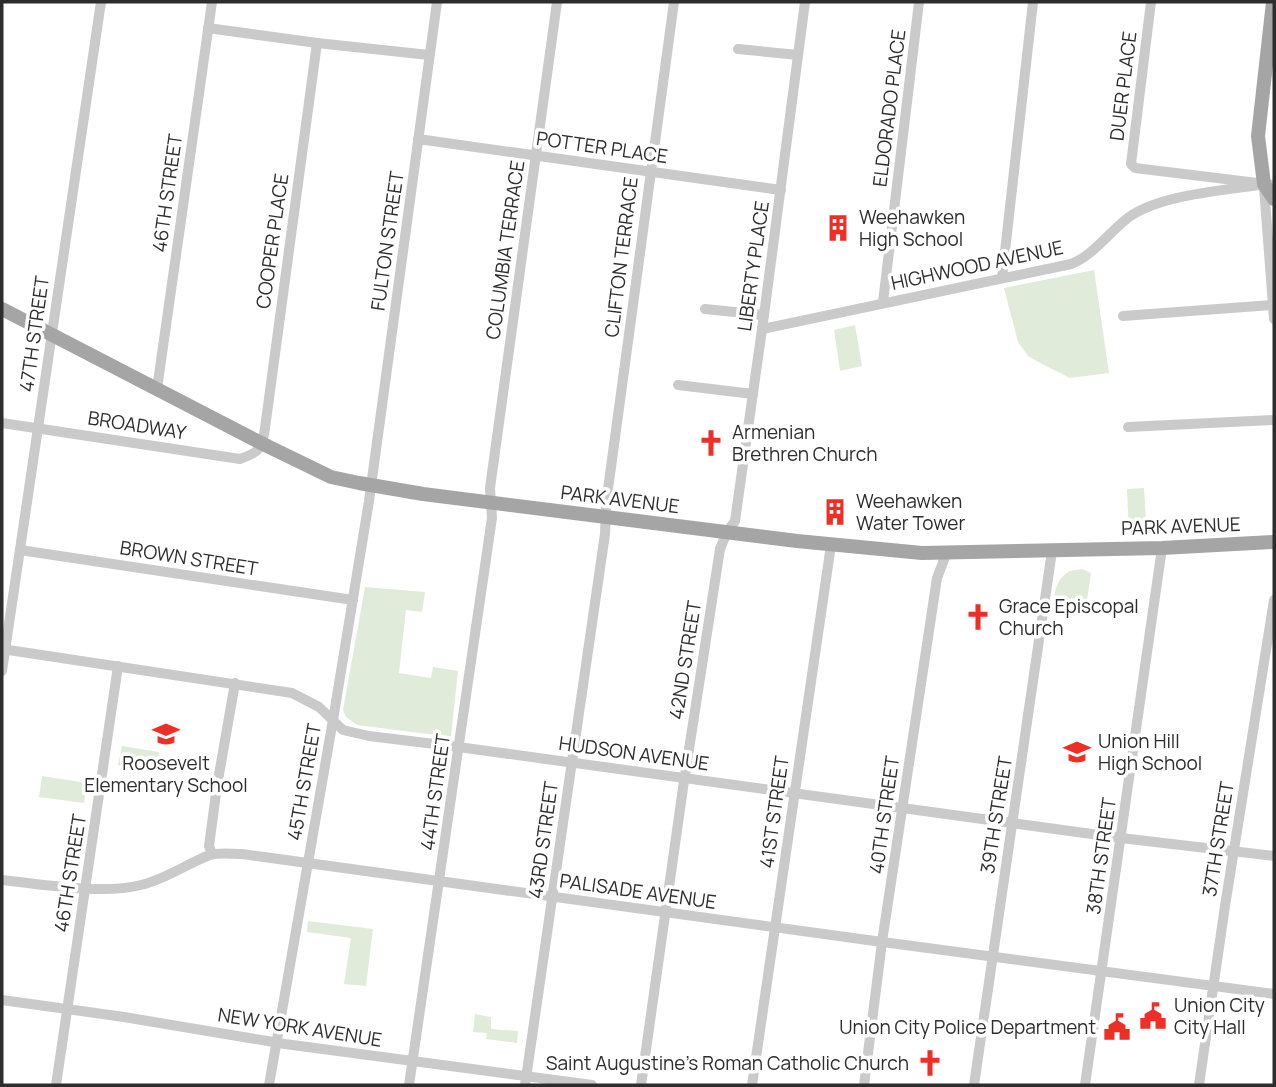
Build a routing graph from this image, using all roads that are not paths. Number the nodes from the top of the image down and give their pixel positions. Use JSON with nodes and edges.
{"nodes":[{"id":1,"x":101,"y":2,"type":"edge"},
{"id":2,"x":212,"y":2,"type":"edge"},
{"id":3,"x":436,"y":2,"type":"edge"},
{"id":4,"x":557,"y":2,"type":"edge"},
{"id":5,"x":674,"y":2,"type":"edge"},
{"id":6,"x":805,"y":2,"type":"edge"},
{"id":7,"x":919,"y":2,"type":"edge"},
{"id":8,"x":1033,"y":2,"type":"edge"},
{"id":9,"x":1151,"y":2,"type":"edge"},
{"id":10,"x":1273,"y":2,"type":"edge"},
{"id":11,"x":208,"y":28,"type":"junction"},
{"id":12,"x":317,"y":43,"type":"junction"},
{"id":13,"x":738,"y":49,"type":"dead end"},
{"id":14,"x":429,"y":55,"type":"junction"},
{"id":15,"x":798,"y":55,"type":"junction"},
{"id":16,"x":1270,"y":66,"type":"edge"},
{"id":17,"x":418,"y":139,"type":"junction"},
{"id":18,"x":535,"y":155,"type":"junction"},
{"id":19,"x":650,"y":171,"type":"junction"},
{"id":20,"x":1269,"y":184,"type":"edge"},
{"id":21,"x":781,"y":190,"type":"junction"},
{"id":22,"x":1274,"y":199,"type":"edge"},
{"id":23,"x":1002,"y":278,"type":"junction"},
{"id":24,"x":883,"y":302,"type":"junction"},
{"id":25,"x":1273,"y":305,"type":"edge"},
{"id":26,"x":2,"y":309,"type":"edge"},
{"id":27,"x":705,"y":309,"type":"dead end"},
{"id":28,"x":764,"y":315,"type":"junction"},
{"id":29,"x":1123,"y":316,"type":"dead end"},
{"id":30,"x":1274,"y":319,"type":"edge"},
{"id":31,"x":762,"y":329,"type":"junction"},
{"id":32,"x":52,"y":335,"type":"junction"},
{"id":33,"x":678,"y":385,"type":"dead end"},
{"id":34,"x":157,"y":389,"type":"junction"},
{"id":35,"x":753,"y":394,"type":"junction"},
{"id":36,"x":1274,"y":421,"type":"edge"},
{"id":37,"x":2,"y":423,"type":"edge"},
{"id":38,"x":1128,"y":427,"type":"dead end"},
{"id":39,"x":38,"y":428,"type":"junction"},
{"id":40,"x":263,"y":444,"type":"junction"},
{"id":41,"x":371,"y":485,"type":"junction"},
{"id":42,"x":491,"y":503,"type":"junction"},
{"id":43,"x":607,"y":517,"type":"junction"},
{"id":44,"x":727,"y":533,"type":"junction"},
{"id":45,"x":1274,"y":542,"type":"edge"},
{"id":46,"x":831,"y":545,"type":"junction"},
{"id":47,"x":1162,"y":548,"type":"junction"},
{"id":48,"x":20,"y":550,"type":"junction"},
{"id":49,"x":1052,"y":551,"type":"junction"},
{"id":50,"x":947,"y":552,"type":"junction"},
{"id":51,"x":353,"y":600,"type":"junction"},
{"id":52,"x":1274,"y":600,"type":"edge"},
{"id":53,"x":3,"y":649,"type":"edge"},
{"id":54,"x":118,"y":666,"type":"junction"},
{"id":55,"x":2,"y":671,"type":"edge"},
{"id":56,"x":235,"y":683,"type":"junction"},
{"id":57,"x":333,"y":720,"type":"junction"},
{"id":58,"x":459,"y":747,"type":"junction"},
{"id":59,"x":571,"y":763,"type":"junction"},
{"id":60,"x":685,"y":778,"type":"junction"},
{"id":61,"x":794,"y":794,"type":"junction"},
{"id":62,"x":902,"y":808,"type":"junction"},
{"id":63,"x":1012,"y":822,"type":"junction"},
{"id":64,"x":1121,"y":838,"type":"junction"},
{"id":65,"x":1234,"y":851,"type":"junction"},
{"id":66,"x":212,"y":854,"type":"junction"},
{"id":67,"x":1274,"y":856,"type":"edge"},
{"id":68,"x":307,"y":862,"type":"junction"},
{"id":69,"x":2,"y":880,"type":"edge"},
{"id":70,"x":439,"y":881,"type":"junction"},
{"id":71,"x":86,"y":888,"type":"junction"},
{"id":72,"x":553,"y":897,"type":"junction"},
{"id":73,"x":666,"y":911,"type":"junction"},
{"id":74,"x":774,"y":927,"type":"junction"},
{"id":75,"x":883,"y":942,"type":"junction"},
{"id":76,"x":993,"y":957,"type":"junction"},
{"id":77,"x":1102,"y":971,"type":"junction"},
{"id":78,"x":1214,"y":986,"type":"junction"},
{"id":79,"x":1274,"y":994,"type":"edge"},
{"id":80,"x":2,"y":1000,"type":"edge"},
{"id":81,"x":67,"y":1009,"type":"junction"},
{"id":82,"x":277,"y":1042,"type":"junction"},
{"id":83,"x":412,"y":1062,"type":"junction"},
{"id":84,"x":525,"y":1081,"type":"edge"},
{"id":85,"x":56,"y":1085,"type":"edge"},
{"id":86,"x":269,"y":1085,"type":"edge"},
{"id":87,"x":409,"y":1085,"type":"edge"},
{"id":88,"x":592,"y":1085,"type":"edge"},
{"id":89,"x":641,"y":1085,"type":"edge"},
{"id":90,"x":752,"y":1085,"type":"edge"},
{"id":91,"x":864,"y":1085,"type":"edge"},
{"id":92,"x":974,"y":1085,"type":"edge"},
{"id":93,"x":1085,"y":1085,"type":"edge"},
{"id":94,"x":1199,"y":1085,"type":"edge"}],
"edges":[{"from":1,"to":32,"type":"street","name":"47TH STREET"},
{"from":2,"to":11,"type":"street","name":"46TH STREET"},
{"from":3,"to":14,"type":"street","name":"FULTON STREET"},
{"from":4,"to":18,"type":"street","name":"COLUMBIA TERRACE"},
{"from":5,"to":19,"type":"street","name":"CLIFTON TERRACE"},
{"from":6,"to":15,"type":"street","name":"LIBERTY PLACE"},
{"from":7,"to":24,"type":"street","name":"ELDORADO PLACE"},
{"from":8,"to":23,"type":"street"},
{"from":9,"to":20,"type":"street","name":"DUER PLACE"},
{"from":10,"to":16,"type":"main road"},
{"from":11,"to":12,"type":"street"},
{"from":11,"to":34,"type":"street","name":"46TH STREET"},
{"from":12,"to":14,"type":"street"},
{"from":12,"to":40,"type":"street","name":"COOPER PLACE"},
{"from":13,"to":15,"type":"street"},
{"from":14,"to":17,"type":"street","name":"FULTON STREET"},
{"from":15,"to":21,"type":"street","name":"LIBERTY PLACE"},
{"from":16,"to":20,"type":"main road"},
{"from":17,"to":18,"type":"street","name":"POTTER PLACE"},
{"from":17,"to":41,"type":"street","name":"FULTON STREET"},
{"from":18,"to":19,"type":"street","name":"POTTER PLACE"},
{"from":18,"to":42,"type":"street","name":"COLUMBIA TERRACE"},
{"from":19,"to":21,"type":"street","name":"POTTER PLACE"},
{"from":19,"to":43,"type":"street","name":"CLIFTON TERRACE"},
{"from":20,"to":22,"type":"main road"},
{"from":20,"to":23,"type":"street","name":"HIGHWOOD AVENUE"},
{"from":20,"to":25,"type":"street"},
{"from":21,"to":28,"type":"street","name":"LIBERTY PLACE"},
{"from":23,"to":24,"type":"street","name":"HIGHWOOD AVENUE"},
{"from":24,"to":31,"type":"street","name":"HIGHWOOD AVENUE"},
{"from":25,"to":29,"type":"street"},
{"from":25,"to":30,"type":"street"},
{"from":26,"to":32,"type":"main road","name":"PARK AVENUE"},
{"from":27,"to":28,"type":"street"},
{"from":28,"to":31,"type":"street","name":"LIBERTY PLACE"},
{"from":31,"to":35,"type":"street","name":"LIBERTY PLACE"},
{"from":32,"to":34,"type":"main road","name":"PARK AVENUE"},
{"from":32,"to":39,"type":"street","name":"47TH STREET"},
{"from":33,"to":35,"type":"street"},
{"from":34,"to":40,"type":"main road","name":"PARK AVENUE"},
{"from":35,"to":44,"type":"street","name":"LIBERTY PLACE"},
{"from":36,"to":38,"type":"street"},
{"from":37,"to":39,"type":"street","name":"BROADWAY"},
{"from":39,"to":40,"type":"street","name":"BROADWAY"},
{"from":39,"to":48,"type":"street","name":"47TH STREET"},
{"from":40,"to":41,"type":"main road","name":"PARK AVENUE"},
{"from":41,"to":42,"type":"main road","name":"PARK AVENUE"},
{"from":41,"to":51,"type":"street","name":"45TH STREET"},
{"from":42,"to":43,"type":"main road","name":"PARK AVENUE"},
{"from":42,"to":58,"type":"street","name":"44TH STREET"},
{"from":43,"to":44,"type":"main road","name":"PARK AVENUE"},
{"from":43,"to":59,"type":"street","name":"43RD STREET"},
{"from":44,"to":46,"type":"main road","name":"PARK AVENUE"},
{"from":44,"to":60,"type":"street","name":"42ND STREET"},
{"from":45,"to":47,"type":"main road","name":"PARK AVENUE"},
{"from":46,"to":50,"type":"main road","name":"PARK AVENUE"},
{"from":46,"to":61,"type":"street","name":"41ST STREET"},
{"from":47,"to":49,"type":"main road","name":"PARK AVENUE"},
{"from":47,"to":64,"type":"street","name":"38TH STREET"},
{"from":48,"to":51,"type":"street","name":"BROWN STREET"},
{"from":48,"to":53,"type":"street","name":"47TH STREET"},
{"from":49,"to":50,"type":"main road","name":"PARK AVENUE"},
{"from":49,"to":63,"type":"street","name":"39TH STREET"},
{"from":50,"to":62,"type":"street","name":"40TH STREET"},
{"from":51,"to":57,"type":"street","name":"45TH STREET"},
{"from":52,"to":65,"type":"street","name":"37TH STREET"},
{"from":53,"to":54,"type":"street","name":"HUDSON AVENUE"},
{"from":53,"to":55,"type":"street","name":"47TH STREET"},
{"from":54,"to":56,"type":"street","name":"HUDSON AVENUE"},
{"from":54,"to":71,"type":"street","name":"46TH STREET"},
{"from":56,"to":57,"type":"street","name":"HUDSON AVENUE"},
{"from":56,"to":66,"type":"street"},
{"from":57,"to":58,"type":"street","name":"HUDSON AVENUE"},
{"from":57,"to":68,"type":"street","name":"45TH STREET"},
{"from":58,"to":59,"type":"street","name":"HUDSON AVENUE"},
{"from":58,"to":70,"type":"street","name":"44TH STREET"},
{"from":59,"to":60,"type":"street","name":"HUDSON AVENUE"},
{"from":59,"to":72,"type":"street","name":"43RD STREET"},
{"from":60,"to":61,"type":"street","name":"HUDSON AVENUE"},
{"from":60,"to":73,"type":"street","name":"42ND STREET"},
{"from":61,"to":62,"type":"street","name":"HUDSON AVENUE"},
{"from":61,"to":74,"type":"street","name":"41ST STREET"},
{"from":62,"to":63,"type":"street","name":"HUDSON AVENUE"},
{"from":62,"to":75,"type":"street","name":"40TH STREET"},
{"from":63,"to":64,"type":"street","name":"HUDSON AVENUE"},
{"from":63,"to":76,"type":"street","name":"39TH STREET"},
{"from":64,"to":65,"type":"street","name":"HUDSON AVENUE"},
{"from":64,"to":77,"type":"street","name":"38TH STREET"},
{"from":65,"to":67,"type":"street","name":"HUDSON AVENUE"},
{"from":65,"to":78,"type":"street","name":"37TH STREET"},
{"from":66,"to":68,"type":"street","name":"PALISADE AVENUE"},
{"from":66,"to":71,"type":"street","name":"PALISADE AVENUE"},
{"from":68,"to":70,"type":"street","name":"PALISADE AVENUE"},
{"from":68,"to":82,"type":"street","name":"45TH STREET"},
{"from":69,"to":71,"type":"street","name":"PALISADE AVENUE"},
{"from":70,"to":72,"type":"street","name":"PALISADE AVENUE"},
{"from":70,"to":83,"type":"street","name":"44TH STREET"},
{"from":71,"to":81,"type":"street","name":"46TH STREET"},
{"from":72,"to":73,"type":"street","name":"PALISADE AVENUE"},
{"from":72,"to":84,"type":"street","name":"43RD STREET"},
{"from":73,"to":74,"type":"street","name":"PALISADE AVENUE"},
{"from":73,"to":89,"type":"street","name":"42ND STREET"},
{"from":74,"to":75,"type":"street","name":"PALISADE AVENUE"},
{"from":74,"to":90,"type":"street","name":"41ST STREET"},
{"from":75,"to":76,"type":"street","name":"PALISADE AVENUE"},
{"from":75,"to":91,"type":"street","name":"40TH STREET"},
{"from":76,"to":77,"type":"street","name":"PALISADE AVENUE"},
{"from":76,"to":92,"type":"street","name":"39TH STREET"},
{"from":77,"to":78,"type":"street","name":"PALISADE AVENUE"},
{"from":77,"to":93,"type":"street","name":"38TH STREET"},
{"from":78,"to":79,"type":"street","name":"PALISADE AVENUE"},
{"from":78,"to":94,"type":"street","name":"37TH STREET"},
{"from":80,"to":81,"type":"street","name":"NEW YORK AVENUE"},
{"from":81,"to":82,"type":"street","name":"NEW YORK AVENUE"},
{"from":81,"to":85,"type":"street","name":"46TH STREET"},
{"from":82,"to":83,"type":"street","name":"NEW YORK AVENUE"},
{"from":82,"to":86,"type":"street","name":"45TH STREET"},
{"from":83,"to":84,"type":"street","name":"NEW YORK AVENUE"},
{"from":83,"to":87,"type":"street","name":"44TH STREET"},
{"from":84,"to":88,"type":"street","name":"NEW YORK AVENUE"}]}
